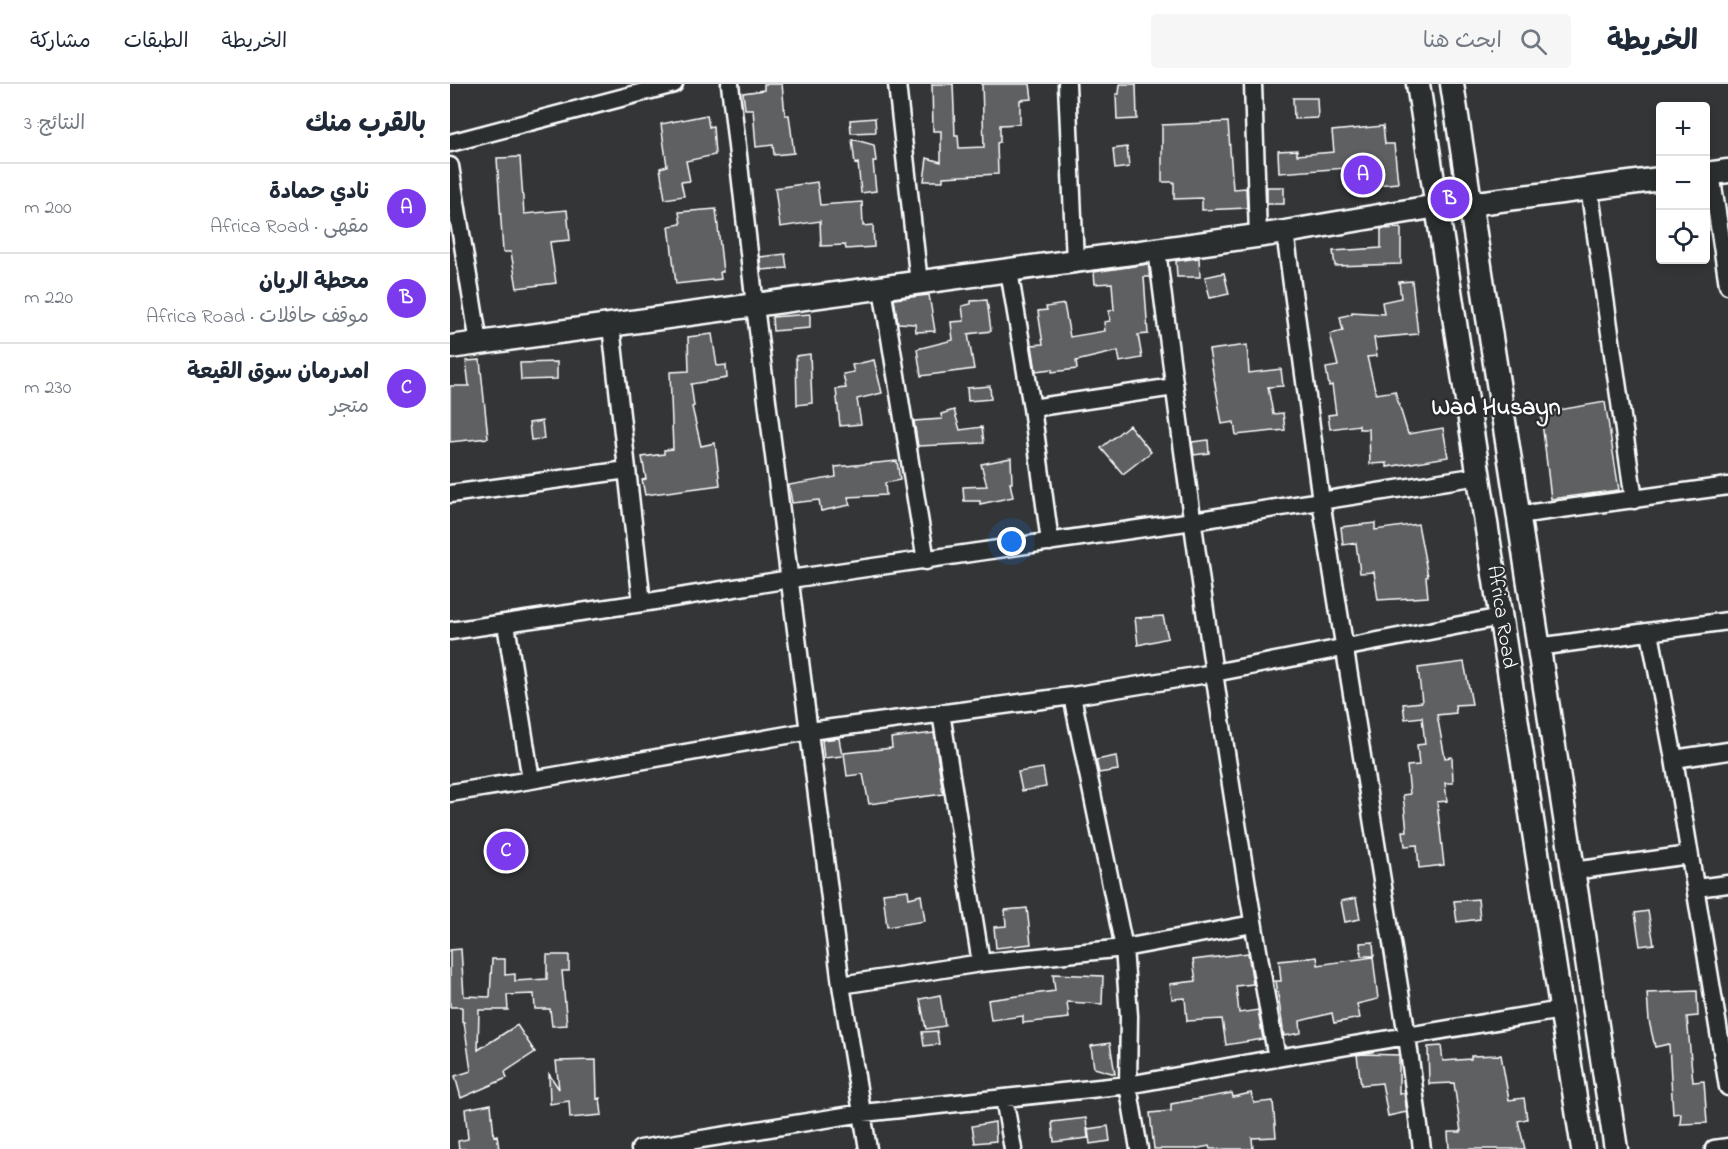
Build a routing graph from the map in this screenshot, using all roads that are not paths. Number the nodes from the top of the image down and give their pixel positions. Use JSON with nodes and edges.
{"nodes":[{"id":1,"x":674,"y":84,"type":"edge"},
{"id":2,"x":730,"y":84,"type":"edge"},
{"id":3,"x":897,"y":84,"type":"edge"},
{"id":4,"x":1067,"y":84,"type":"edge"},
{"id":5,"x":1253,"y":84,"type":"edge"},
{"id":6,"x":1418,"y":84,"type":"edge"},
{"id":7,"x":1452,"y":84,"type":"edge"},
{"id":8,"x":450,"y":143,"type":"edge"},
{"id":9,"x":450,"y":166,"type":"edge"},
{"id":10,"x":1715,"y":172,"type":"edge"},
{"id":11,"x":1656,"y":179,"type":"edge"},
{"id":12,"x":1589,"y":187,"type":"junction"},
{"id":13,"x":1470,"y":204,"type":"junction"},
{"id":14,"x":1437,"y":206,"type":"junction"},
{"id":15,"x":1285,"y":232,"type":"junction"},
{"id":16,"x":1258,"y":236,"type":"junction"},
{"id":17,"x":1157,"y":250,"type":"junction"},
{"id":18,"x":1075,"y":261,"type":"junction"},
{"id":19,"x":1009,"y":271,"type":"junction"},
{"id":20,"x":919,"y":283,"type":"junction"},
{"id":21,"x":1728,"y":285,"type":"edge"},
{"id":22,"x":882,"y":288,"type":"junction"},
{"id":23,"x":755,"y":306,"type":"junction"},
{"id":24,"x":611,"y":326,"type":"junction"},
{"id":25,"x":479,"y":343,"type":"junction"},
{"id":26,"x":450,"y":347,"type":"edge"},
{"id":27,"x":1174,"y":387,"type":"junction"},
{"id":28,"x":1032,"y":408,"type":"junction"},
{"id":29,"x":627,"y":470,"type":"junction"},
{"id":30,"x":1479,"y":476,"type":"junction"},
{"id":31,"x":1728,"y":486,"type":"edge"},
{"id":32,"x":450,"y":494,"type":"edge"},
{"id":33,"x":1634,"y":500,"type":"junction"},
{"id":34,"x":1321,"y":501,"type":"junction"},
{"id":35,"x":1518,"y":515,"type":"junction"},
{"id":36,"x":1193,"y":521,"type":"junction"},
{"id":37,"x":1050,"y":542,"type":"junction"},
{"id":38,"x":926,"y":561,"type":"junction"},
{"id":39,"x":790,"y":579,"type":"junction"},
{"id":40,"x":642,"y":603,"type":"junction"},
{"id":41,"x":1501,"y":617,"type":"junction"},
{"id":42,"x":1728,"y":621,"type":"edge"},
{"id":43,"x":506,"y":624,"type":"junction"},
{"id":44,"x":450,"y":631,"type":"edge"},
{"id":45,"x":1650,"y":633,"type":"junction"},
{"id":46,"x":1538,"y":647,"type":"junction"},
{"id":47,"x":1345,"y":649,"type":"junction"},
{"id":48,"x":1214,"y":673,"type":"junction"},
{"id":49,"x":1071,"y":696,"type":"junction"},
{"id":50,"x":941,"y":713,"type":"junction"},
{"id":51,"x":810,"y":731,"type":"junction"},
{"id":52,"x":1728,"y":751,"type":"edge"},
{"id":53,"x":1674,"y":759,"type":"junction"},
{"id":54,"x":531,"y":780,"type":"junction"},
{"id":55,"x":450,"y":793,"type":"edge"},
{"id":56,"x":1689,"y":855,"type":"junction"},
{"id":57,"x":1573,"y":871,"type":"junction"},
{"id":58,"x":1728,"y":884,"type":"edge"},
{"id":59,"x":1696,"y":888,"type":"junction"},
{"id":60,"x":1253,"y":924,"type":"junction"},
{"id":61,"x":1124,"y":948,"type":"junction"},
{"id":62,"x":981,"y":963,"type":"junction"},
{"id":63,"x":841,"y":985,"type":"junction"},
{"id":64,"x":1561,"y":1010,"type":"junction"},
{"id":65,"x":1722,"y":1013,"type":"edge"},
{"id":66,"x":1407,"y":1036,"type":"junction"},
{"id":67,"x":1277,"y":1058,"type":"junction"},
{"id":68,"x":1128,"y":1085,"type":"junction"},
{"id":69,"x":1728,"y":1087,"type":"edge"},
{"id":70,"x":1004,"y":1098,"type":"junction"},
{"id":71,"x":863,"y":1113,"type":"junction"},
{"id":72,"x":1728,"y":1147,"type":"edge"},
{"id":73,"x":640,"y":1149,"type":"edge"},
{"id":74,"x":868,"y":1149,"type":"edge"},
{"id":75,"x":1012,"y":1149,"type":"edge"},
{"id":76,"x":1139,"y":1149,"type":"edge"},
{"id":77,"x":1422,"y":1149,"type":"edge"},
{"id":78,"x":1583,"y":1149,"type":"edge"},
{"id":79,"x":1616,"y":1149,"type":"edge"},
{"id":80,"x":1714,"y":1149,"type":"edge"}],
"edges":[{"from":1,"to":8,"type":"street"},
{"from":2,"to":23,"type":"street"},
{"from":3,"to":20,"type":"street"},
{"from":4,"to":18,"type":"street"},
{"from":5,"to":16,"type":"street"},
{"from":6,"to":14,"type":"street","name":"Africa Road"},
{"from":7,"to":13,"type":"street","name":"Africa Road"},
{"from":9,"to":25,"type":"street"},
{"from":10,"to":21,"type":"street"},
{"from":11,"to":12,"type":"street"},
{"from":12,"to":13,"type":"street"},
{"from":12,"to":33,"type":"street"},
{"from":13,"to":14,"type":"street"},
{"from":13,"to":35,"type":"street","name":"Africa Road"},
{"from":14,"to":15,"type":"street"},
{"from":14,"to":30,"type":"street","name":"Africa Road"},
{"from":15,"to":16,"type":"street"},
{"from":15,"to":34,"type":"street"},
{"from":16,"to":17,"type":"street"},
{"from":17,"to":18,"type":"street"},
{"from":17,"to":27,"type":"street"},
{"from":18,"to":19,"type":"street"},
{"from":19,"to":20,"type":"street"},
{"from":19,"to":28,"type":"street"},
{"from":20,"to":22,"type":"street"},
{"from":22,"to":23,"type":"street"},
{"from":22,"to":38,"type":"street"},
{"from":23,"to":24,"type":"street"},
{"from":23,"to":39,"type":"street"},
{"from":24,"to":25,"type":"street"},
{"from":24,"to":29,"type":"street"},
{"from":25,"to":26,"type":"street"},
{"from":27,"to":28,"type":"street"},
{"from":27,"to":36,"type":"street"},
{"from":28,"to":37,"type":"street"},
{"from":29,"to":32,"type":"street"},
{"from":29,"to":40,"type":"street"},
{"from":30,"to":34,"type":"street"},
{"from":30,"to":41,"type":"street","name":"Africa Road"},
{"from":31,"to":33,"type":"street"},
{"from":33,"to":35,"type":"street"},
{"from":34,"to":36,"type":"street"},
{"from":34,"to":47,"type":"street"},
{"from":35,"to":46,"type":"street","name":"Africa Road"},
{"from":36,"to":37,"type":"street"},
{"from":36,"to":48,"type":"street"},
{"from":37,"to":38,"type":"street"},
{"from":38,"to":39,"type":"street"},
{"from":39,"to":40,"type":"street"},
{"from":39,"to":51,"type":"street"},
{"from":40,"to":43,"type":"street"},
{"from":41,"to":47,"type":"street"},
{"from":41,"to":64,"type":"street","name":"Africa Road"},
{"from":42,"to":45,"type":"street"},
{"from":43,"to":44,"type":"street"},
{"from":43,"to":54,"type":"street"},
{"from":45,"to":46,"type":"street"},
{"from":45,"to":53,"type":"street"},
{"from":46,"to":57,"type":"street","name":"Africa Road"},
{"from":47,"to":48,"type":"street"},
{"from":47,"to":66,"type":"street"},
{"from":48,"to":49,"type":"street"},
{"from":48,"to":60,"type":"street"},
{"from":49,"to":50,"type":"street"},
{"from":49,"to":61,"type":"street"},
{"from":50,"to":51,"type":"street"},
{"from":50,"to":62,"type":"street"},
{"from":51,"to":54,"type":"street"},
{"from":51,"to":63,"type":"street"},
{"from":52,"to":53,"type":"street"},
{"from":53,"to":56,"type":"street"},
{"from":54,"to":55,"type":"street"},
{"from":56,"to":57,"type":"street"},
{"from":56,"to":59,"type":"street"},
{"from":57,"to":79,"type":"street","name":"Africa Road"},
{"from":58,"to":59,"type":"street"},
{"from":59,"to":65,"type":"street"},
{"from":60,"to":61,"type":"street"},
{"from":60,"to":67,"type":"street"},
{"from":61,"to":62,"type":"street"},
{"from":61,"to":68,"type":"street"},
{"from":62,"to":63,"type":"street"},
{"from":63,"to":71,"type":"street"},
{"from":64,"to":66,"type":"street"},
{"from":64,"to":78,"type":"street","name":"Africa Road"},
{"from":65,"to":69,"type":"street"},
{"from":66,"to":67,"type":"street"},
{"from":66,"to":77,"type":"street"},
{"from":67,"to":68,"type":"street"},
{"from":68,"to":70,"type":"street"},
{"from":68,"to":76,"type":"street"},
{"from":70,"to":71,"type":"street"},
{"from":70,"to":75,"type":"street"},
{"from":71,"to":73,"type":"street"},
{"from":71,"to":74,"type":"street"},
{"from":72,"to":80,"type":"street"}]}
